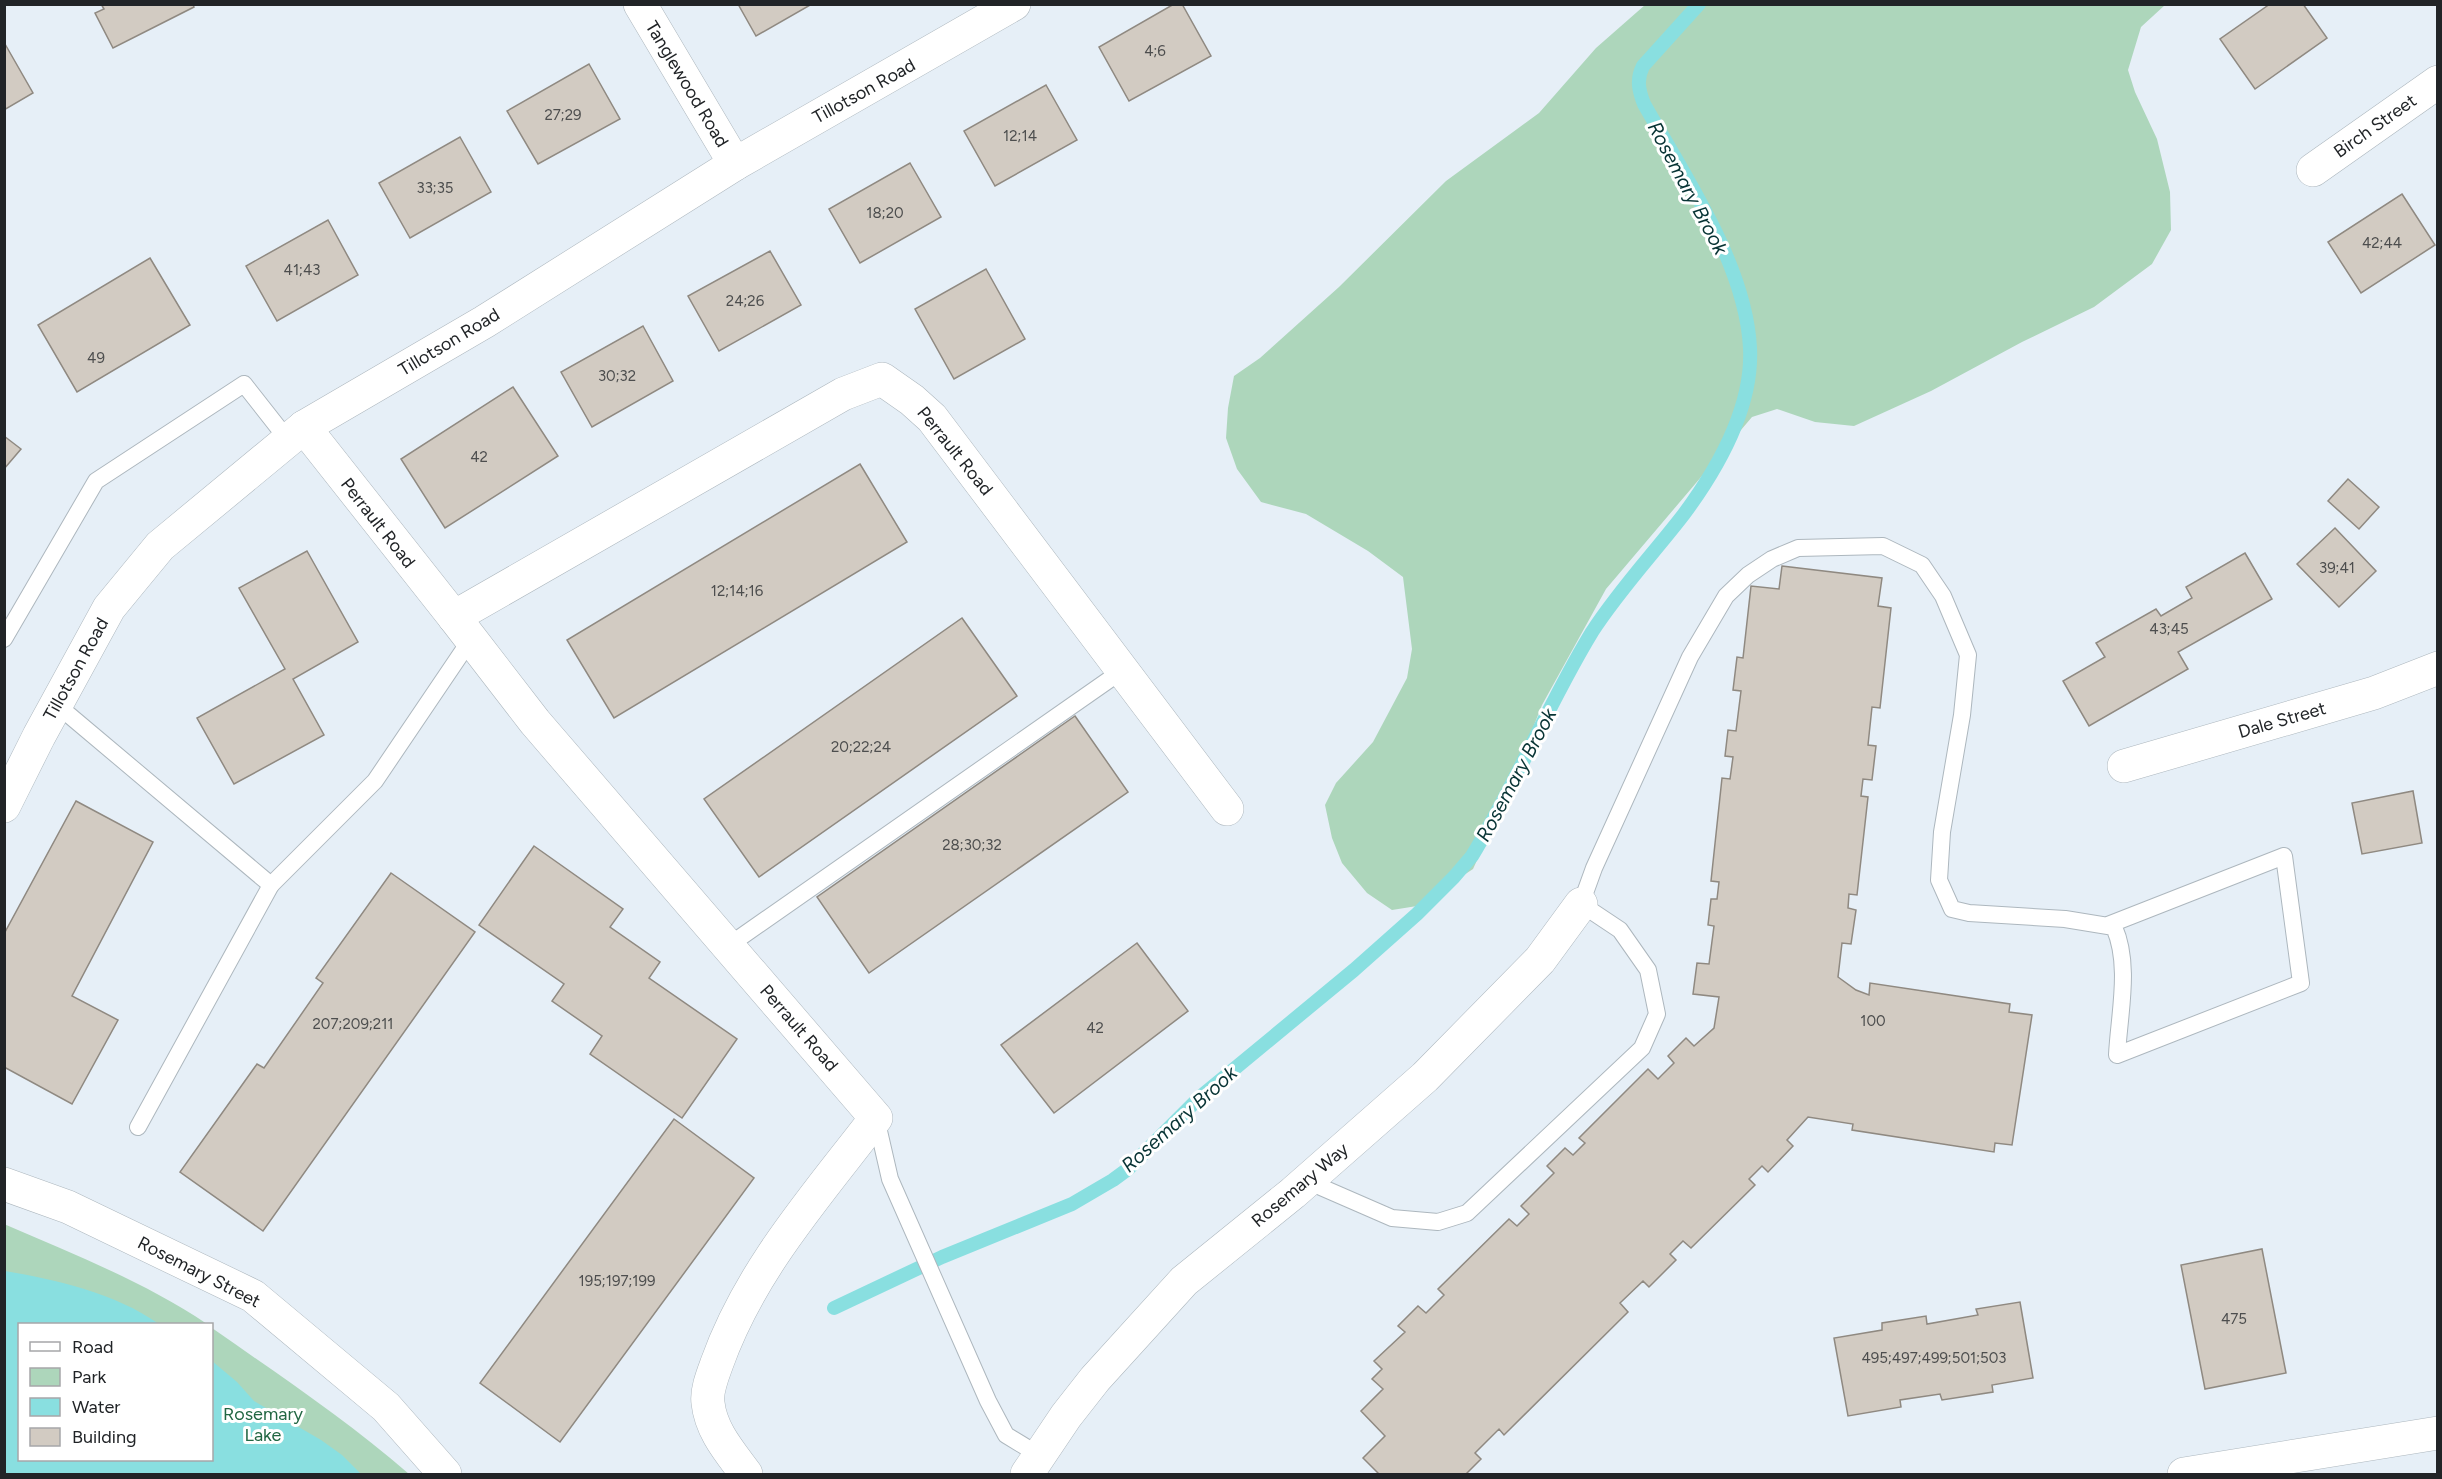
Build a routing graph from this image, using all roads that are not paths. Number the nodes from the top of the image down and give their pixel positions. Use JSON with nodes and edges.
{"nodes":[{"id":1,"x":640,"y":4,"type":"edge"},
{"id":2,"x":1014,"y":4,"type":"edge"},
{"id":3,"x":2438,"y":82,"type":"edge"},
{"id":4,"x":735,"y":164,"type":"junction"},
{"id":5,"x":2313,"y":170,"type":"dead end"},
{"id":6,"x":296,"y":434,"type":"junction"},
{"id":7,"x":463,"y":628,"type":"junction"},
{"id":8,"x":4,"y":639,"type":"edge"},
{"id":9,"x":2438,"y":668,"type":"edge"},
{"id":10,"x":1123,"y":670,"type":"junction"},
{"id":11,"x":56,"y":704,"type":"junction"},
{"id":12,"x":2124,"y":766,"type":"dead end"},
{"id":13,"x":4,"y":806,"type":"edge"},
{"id":14,"x":1227,"y":809,"type":"dead end"},
{"id":15,"x":271,"y":885,"type":"junction"},
{"id":16,"x":1581,"y":904,"type":"junction"},
{"id":17,"x":2108,"y":925,"type":"junction"},
{"id":18,"x":728,"y":946,"type":"junction"},
{"id":19,"x":876,"y":1118,"type":"junction"},
{"id":20,"x":138,"y":1127,"type":"dead end"},
{"id":21,"x":1306,"y":1181,"type":"junction"},
{"id":22,"x":4,"y":1184,"type":"edge"},
{"id":23,"x":2438,"y":1433,"type":"edge"},
{"id":24,"x":1033,"y":1465,"type":"edge"},
{"id":25,"x":445,"y":1474,"type":"edge"},
{"id":26,"x":746,"y":1474,"type":"edge"},
{"id":27,"x":2184,"y":1474,"type":"edge"}],
"edges":[{"from":1,"to":4,"type":"street","name":"Tanglewood Road"},
{"from":2,"to":4,"type":"street","name":"Tillotson Road"},
{"from":3,"to":5,"type":"street","name":"Birch Street"},
{"from":4,"to":6,"type":"street","name":"Tillotson Road"},
{"from":6,"to":7,"type":"street","name":"Perrault Road"},
{"from":6,"to":8,"type":"lane"},
{"from":6,"to":11,"type":"street","name":"Tillotson Road"},
{"from":7,"to":10,"type":"street","name":"Perrault Road"},
{"from":7,"to":15,"type":"lane"},
{"from":7,"to":18,"type":"street","name":"Perrault Road"},
{"from":9,"to":12,"type":"street","name":"Dale Street"},
{"from":10,"to":14,"type":"street","name":"Perrault Road"},
{"from":10,"to":18,"type":"lane"},
{"from":11,"to":13,"type":"street","name":"Tillotson Road"},
{"from":11,"to":15,"type":"lane"},
{"from":15,"to":20,"type":"lane"},
{"from":16,"to":17,"type":"lane"},
{"from":16,"to":21,"type":"street","name":"Rosemary Way"},
{"from":16,"to":21,"type":"lane"},
{"from":17,"to":17,"type":"lane"},
{"from":18,"to":19,"type":"street","name":"Perrault Road"},
{"from":19,"to":24,"type":"lane"},
{"from":19,"to":26,"type":"street"},
{"from":21,"to":24,"type":"street","name":"Rosemary Way"},
{"from":22,"to":25,"type":"street","name":"Rosemary Street"},
{"from":23,"to":27,"type":"street"}]}
